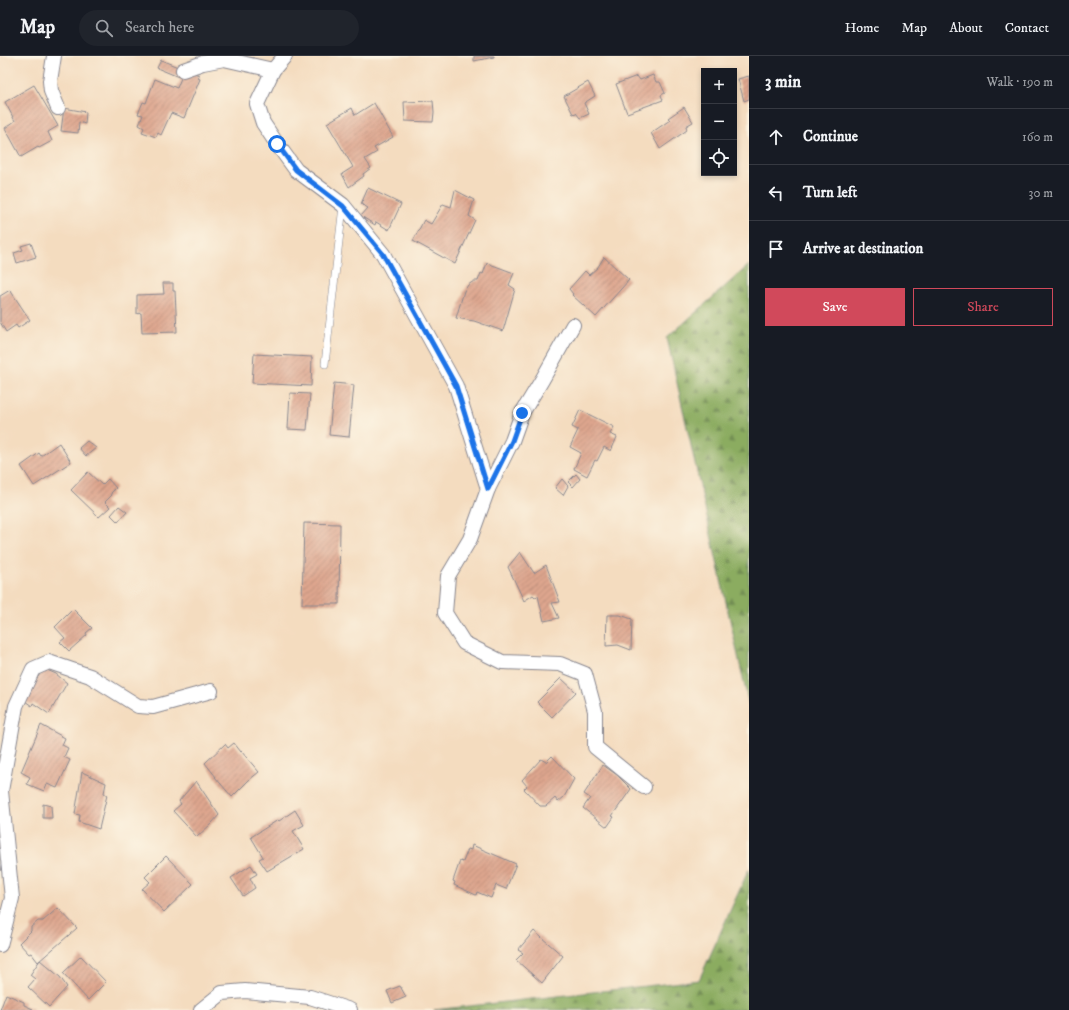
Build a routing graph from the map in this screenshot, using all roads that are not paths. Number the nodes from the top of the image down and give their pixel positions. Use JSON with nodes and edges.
{"nodes":[{"id":1,"x":54,"y":56,"type":"edge"},
{"id":2,"x":285,"y":56,"type":"edge"},
{"id":3,"x":183,"y":70,"type":"dead end"},
{"id":4,"x":273,"y":70,"type":"junction"},
{"id":5,"x":58,"y":108,"type":"dead end"},
{"id":6,"x":343,"y":206,"type":"junction"},
{"id":7,"x":573,"y":326,"type":"dead end"},
{"id":8,"x":325,"y":364,"type":"dead end"},
{"id":9,"x":488,"y":489,"type":"junction"},
{"id":10,"x":211,"y":690,"type":"dead end"},
{"id":11,"x":644,"y":787,"type":"dead end"},
{"id":12,"x":0,"y":945,"type":"edge"},
{"id":13,"x":201,"y":1010,"type":"edge"},
{"id":14,"x":350,"y":1010,"type":"edge"}],
"edges":[{"from":1,"to":5,"type":"street"},
{"from":2,"to":4,"type":"street"},
{"from":3,"to":4,"type":"street"},
{"from":4,"to":6,"type":"street"},
{"from":6,"to":8,"type":"lane"},
{"from":6,"to":9,"type":"street"},
{"from":7,"to":9,"type":"street"},
{"from":9,"to":11,"type":"street"},
{"from":10,"to":12,"type":"street"},
{"from":13,"to":14,"type":"street"}]}
